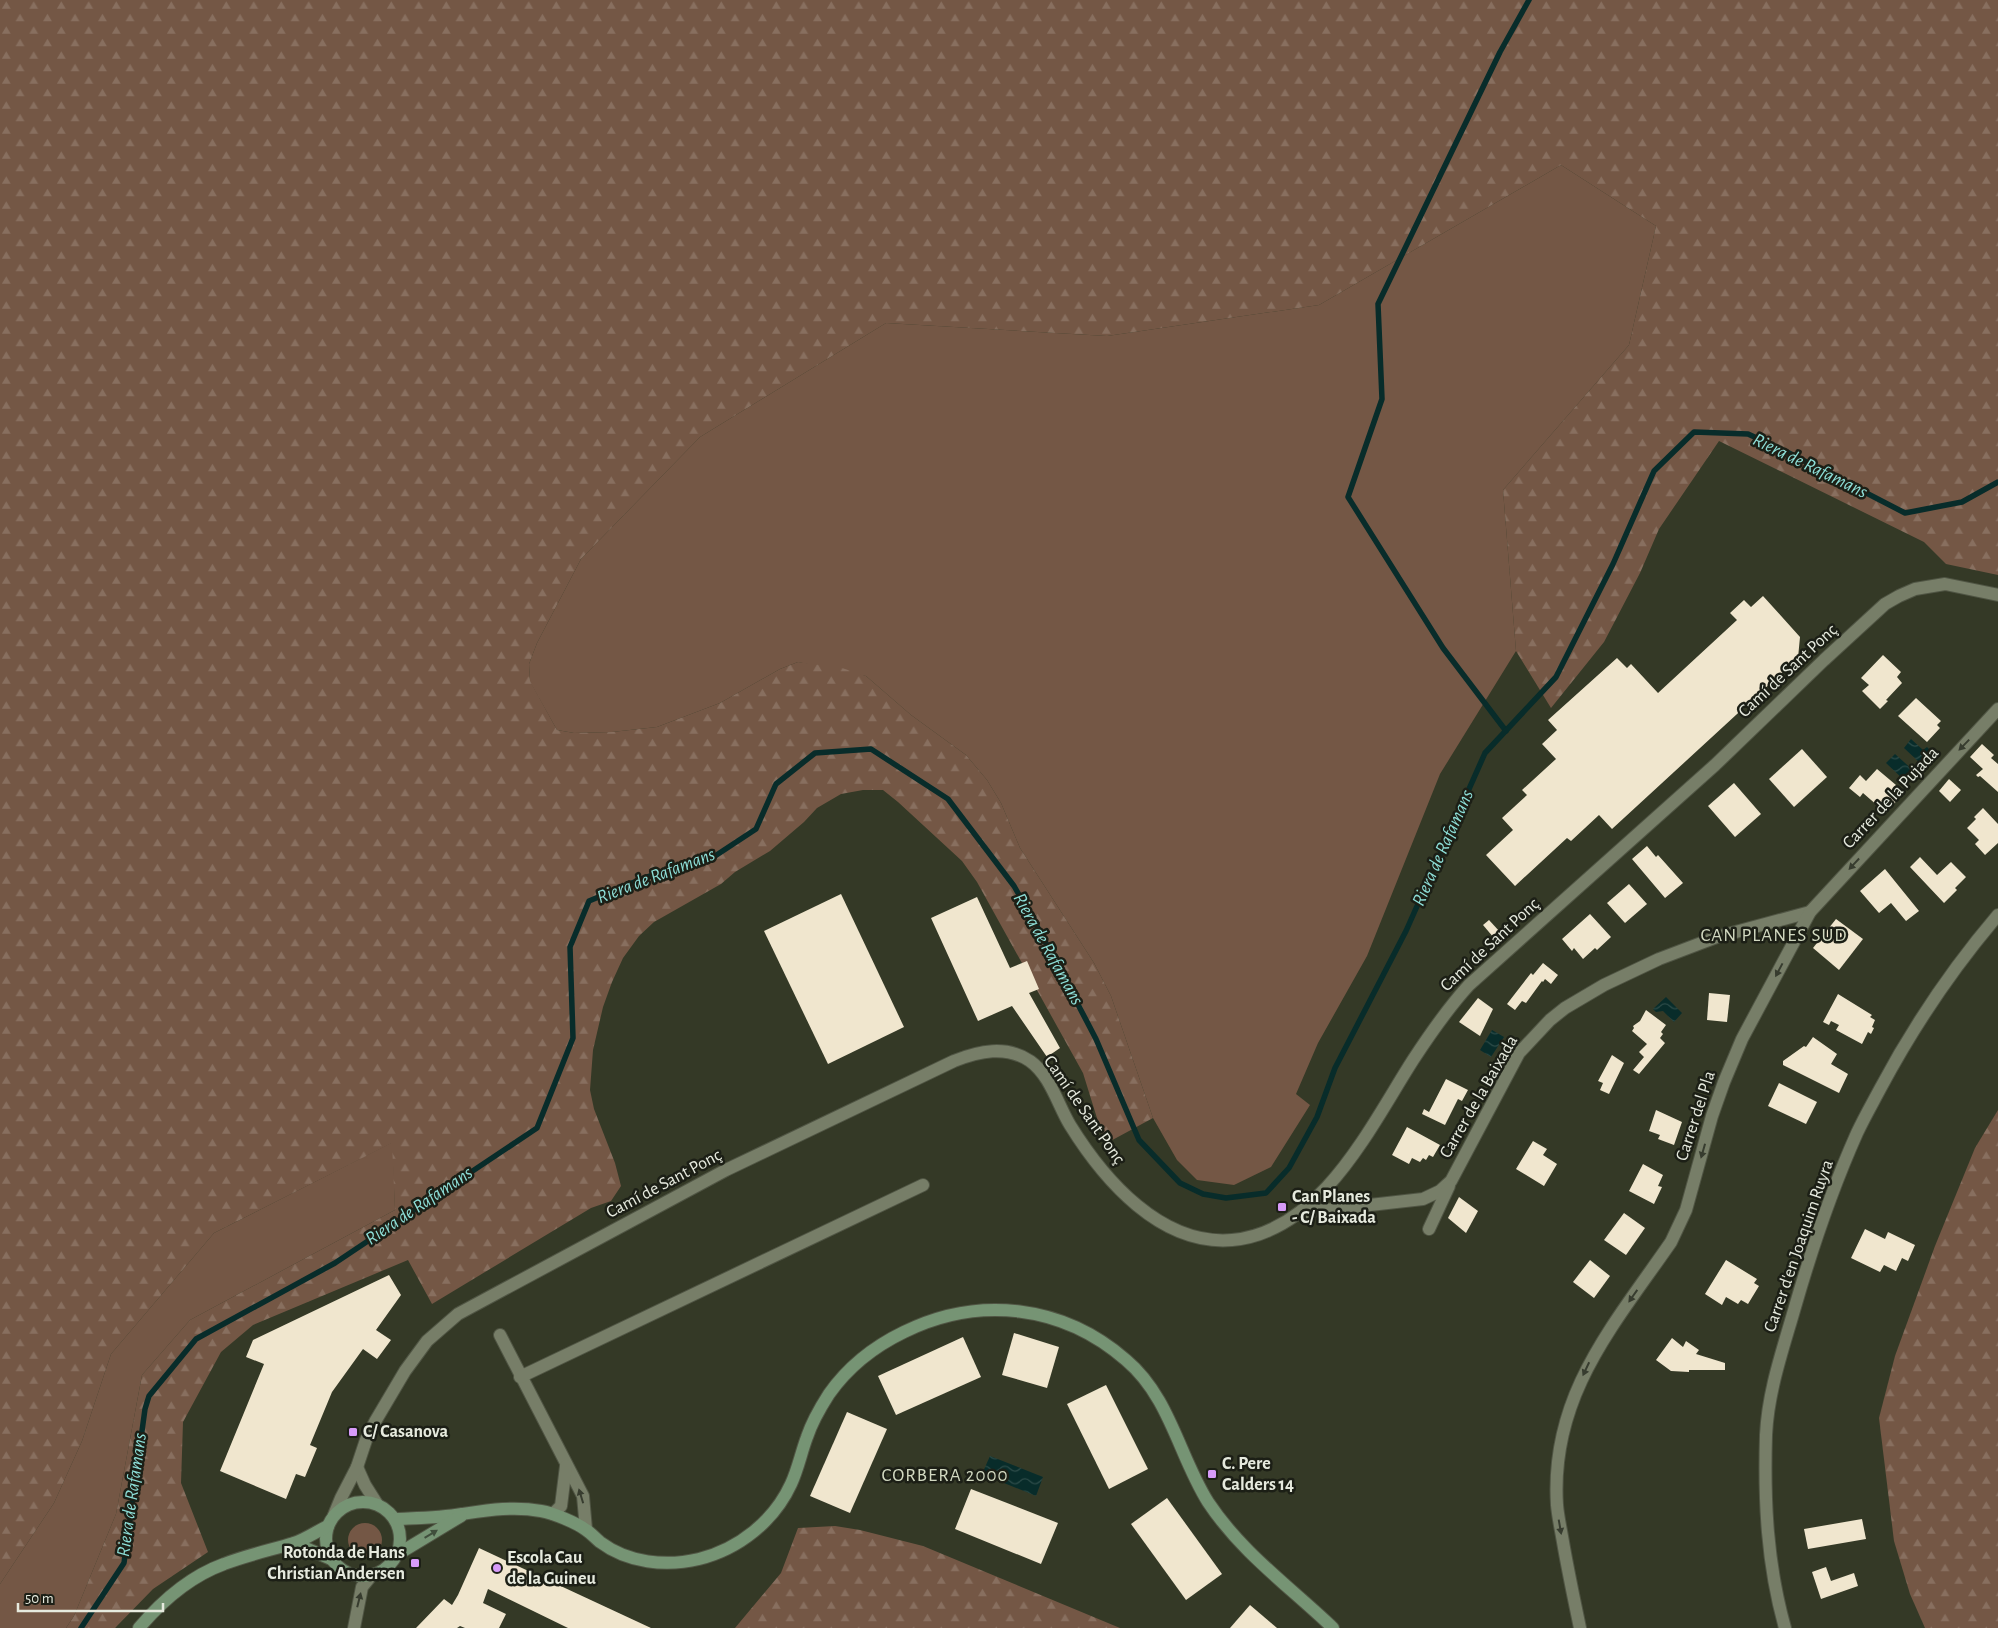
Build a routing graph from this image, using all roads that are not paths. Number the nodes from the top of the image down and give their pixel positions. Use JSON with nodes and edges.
{"nodes":[{"id":1,"x":1998,"y":595,"type":"edge"},
{"id":2,"x":1998,"y":709,"type":"edge"},
{"id":3,"x":1810,"y":912,"type":"junction"},
{"id":4,"x":1998,"y":915,"type":"edge"},
{"id":5,"x":1451,"y":1181,"type":"junction"},
{"id":6,"x":923,"y":1185,"type":"dead end"},
{"id":7,"x":1299,"y":1213,"type":"junction"},
{"id":8,"x":1429,"y":1229,"type":"dead end"},
{"id":9,"x":500,"y":1335,"type":"dead end"},
{"id":10,"x":520,"y":1377,"type":"junction"},
{"id":11,"x":566,"y":1466,"type":"junction"},
{"id":12,"x":357,"y":1467,"type":"junction"},
{"id":13,"x":377,"y":1504,"type":"junction"},
{"id":14,"x":463,"y":1514,"type":"junction"},
{"id":15,"x":553,"y":1514,"type":"junction"},
{"id":16,"x":395,"y":1519,"type":"junction"},
{"id":17,"x":331,"y":1521,"type":"junction"},
{"id":18,"x":586,"y":1530,"type":"junction"},
{"id":19,"x":294,"y":1543,"type":"junction"},
{"id":20,"x":398,"y":1554,"type":"junction"},
{"id":21,"x":331,"y":1559,"type":"junction"},
{"id":22,"x":371,"y":1576,"type":"junction"},
{"id":23,"x":139,"y":1628,"type":"edge"},
{"id":24,"x":354,"y":1628,"type":"edge"},
{"id":25,"x":1332,"y":1628,"type":"edge"},
{"id":26,"x":1580,"y":1628,"type":"edge"},
{"id":27,"x":1785,"y":1628,"type":"edge"}],
"edges":[{"from":1,"to":7,"type":"street","name":"Camí de Sant Ponç"},
{"from":2,"to":3,"type":"street","name":"Carrer de la Pujada","one_way":true},
{"from":3,"to":5,"type":"street","name":"Carrer de la Baixada"},
{"from":3,"to":26,"type":"street","name":"Carrer del Pla","one_way":true},
{"from":4,"to":27,"type":"street","name":"Carrer d'en Joaquim Ruyra"},
{"from":5,"to":7,"type":"street","name":"Carrer de la Baixada"},
{"from":5,"to":8,"type":"street","name":"Carrer de la Baixada"},
{"from":6,"to":10,"type":"street"},
{"from":7,"to":12,"type":"street","name":"Camí de Sant Ponç"},
{"from":9,"to":10,"type":"street"},
{"from":10,"to":11,"type":"street"},
{"from":11,"to":15,"type":"street"},
{"from":18,"to":11,"type":"street","one_way":true},
{"from":12,"to":13,"type":"street"},
{"from":12,"to":17,"type":"street","name":"Camí de Sant Ponç"},
{"from":13,"to":16,"type":"street"},
{"from":13,"to":17,"type":"street"},
{"from":14,"to":15,"type":"street"},
{"from":14,"to":16,"type":"street"},
{"from":20,"to":14,"type":"street","one_way":true},
{"from":15,"to":18,"type":"street"},
{"from":16,"to":20,"type":"street"},
{"from":17,"to":19,"type":"street"},
{"from":17,"to":21,"type":"street"},
{"from":18,"to":25,"type":"street"},
{"from":19,"to":21,"type":"street"},
{"from":19,"to":23,"type":"street"},
{"from":20,"to":22,"type":"street"},
{"from":21,"to":22,"type":"street"},
{"from":24,"to":22,"type":"street","one_way":true}]}
